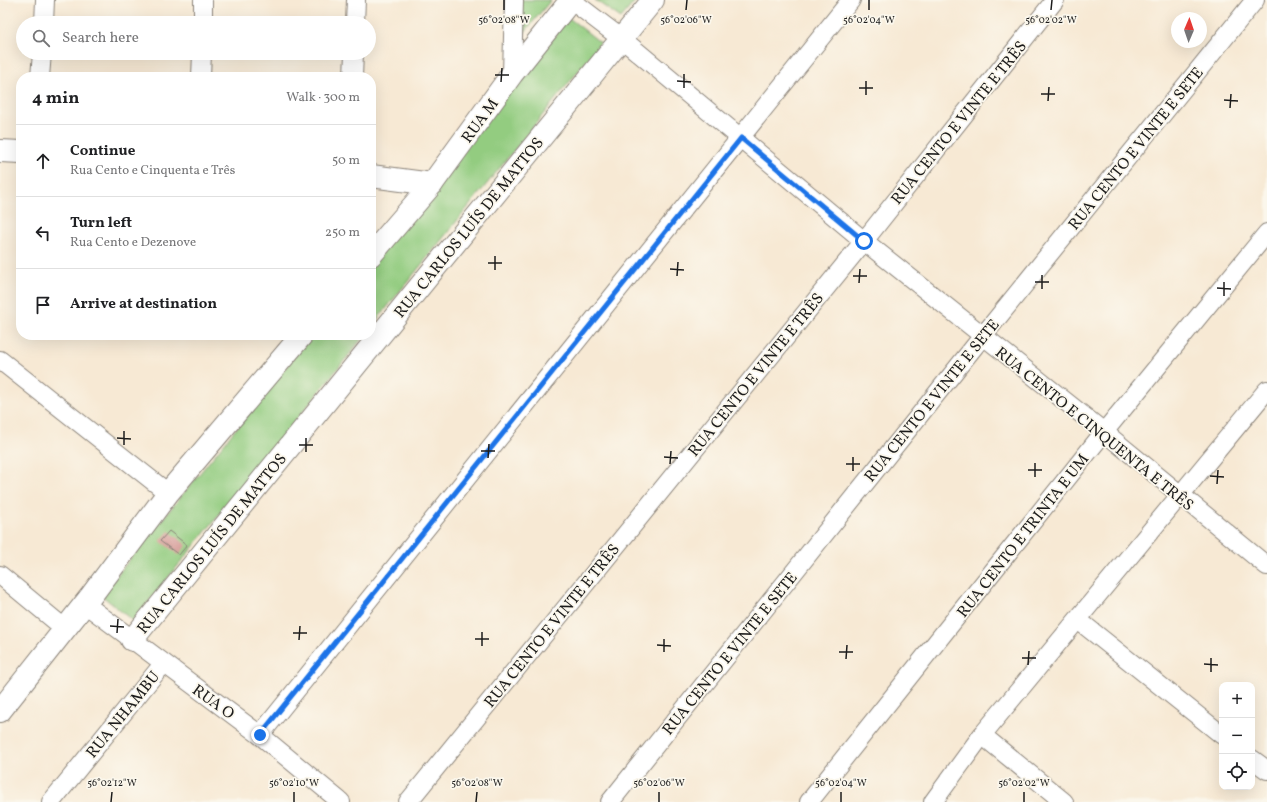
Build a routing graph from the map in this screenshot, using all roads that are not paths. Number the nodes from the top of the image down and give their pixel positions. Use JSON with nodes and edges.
{"nodes":[{"id":1,"x":45,"y":0,"type":"edge"},
{"id":2,"x":203,"y":0,"type":"edge"},
{"id":3,"x":356,"y":0,"type":"edge"},
{"id":4,"x":514,"y":0,"type":"edge"},
{"id":5,"x":571,"y":0,"type":"edge"},
{"id":6,"x":653,"y":0,"type":"edge"},
{"id":7,"x":851,"y":0,"type":"edge"},
{"id":8,"x":1055,"y":0,"type":"edge"},
{"id":9,"x":1255,"y":0,"type":"edge"},
{"id":10,"x":44,"y":16,"type":"edge"},
{"id":11,"x":202,"y":16,"type":"edge"},
{"id":12,"x":355,"y":16,"type":"edge"},
{"id":13,"x":622,"y":39,"type":"junction"},
{"id":14,"x":41,"y":60,"type":"edge"},
{"id":15,"x":202,"y":60,"type":"edge"},
{"id":16,"x":354,"y":60,"type":"edge"},
{"id":17,"x":40,"y":72,"type":"edge"},
{"id":18,"x":201,"y":72,"type":"edge"},
{"id":19,"x":353,"y":72,"type":"edge"},
{"id":20,"x":512,"y":74,"type":"junction"},
{"id":21,"x":741,"y":138,"type":"junction"},
{"id":22,"x":0,"y":151,"type":"edge"},
{"id":23,"x":16,"y":152,"type":"edge"},
{"id":24,"x":376,"y":177,"type":"edge"},
{"id":25,"x":432,"y":184,"type":"junction"},
{"id":26,"x":1267,"y":232,"type":"edge"},
{"id":27,"x":864,"y":241,"type":"junction"},
{"id":28,"x":376,"y":249,"type":"edge"},
{"id":29,"x":982,"y":337,"type":"junction"},
{"id":30,"x":298,"y":340,"type":"edge"},
{"id":31,"x":0,"y":360,"type":"edge"},
{"id":32,"x":1267,"y":390,"type":"edge"},
{"id":33,"x":1104,"y":432,"type":"junction"},
{"id":34,"x":168,"y":493,"type":"junction"},
{"id":35,"x":1180,"y":495,"type":"junction"},
{"id":36,"x":1267,"y":566,"type":"edge"},
{"id":37,"x":0,"y":575,"type":"edge"},
{"id":38,"x":85,"y":604,"type":"junction"},
{"id":39,"x":1078,"y":620,"type":"junction"},
{"id":40,"x":64,"y":628,"type":"junction"},
{"id":41,"x":132,"y":640,"type":"junction"},
{"id":42,"x":163,"y":664,"type":"junction"},
{"id":43,"x":0,"y":711,"type":"edge"},
{"id":44,"x":1219,"y":733,"type":"edge"},
{"id":45,"x":260,"y":735,"type":"junction"},
{"id":46,"x":982,"y":735,"type":"junction"},
{"id":47,"x":1255,"y":760,"type":"edge"},
{"id":48,"x":1267,"y":770,"type":"edge"},
{"id":49,"x":51,"y":802,"type":"edge"},
{"id":50,"x":341,"y":802,"type":"edge"},
{"id":51,"x":408,"y":802,"type":"edge"},
{"id":52,"x":610,"y":802,"type":"edge"},
{"id":53,"x":810,"y":802,"type":"edge"},
{"id":54,"x":933,"y":802,"type":"edge"},
{"id":55,"x":1064,"y":802,"type":"edge"}],
"edges":[{"from":1,"to":10,"type":"street"},
{"from":2,"to":11,"type":"street"},
{"from":3,"to":12,"type":"street"},
{"from":4,"to":20,"type":"street"},
{"from":5,"to":13,"type":"street","name":"RUA CENTO E CINQUENTA E TRÊS"},
{"from":5,"to":20,"type":"street","name":"RUA M"},
{"from":6,"to":13,"type":"street","name":"RUA CARLOS LUÍS DE MATTOS"},
{"from":7,"to":21,"type":"street"},
{"from":8,"to":27,"type":"street","name":"RUA CENTO E VINTE E TRÊS"},
{"from":9,"to":29,"type":"street","name":"RUA CENTO E VINTE E SETE"},
{"from":13,"to":21,"type":"street","name":"RUA CENTO E CINQUENTA E TRÊS"},
{"from":13,"to":41,"type":"street","name":"RUA CARLOS LUÍS DE MATTOS"},
{"from":14,"to":17,"type":"street"},
{"from":15,"to":18,"type":"street"},
{"from":16,"to":19,"type":"street"},
{"from":20,"to":25,"type":"street","name":"RUA M"},
{"from":21,"to":27,"type":"street","name":"RUA CENTO E CINQUENTA E TRÊS"},
{"from":21,"to":45,"type":"street"},
{"from":22,"to":23,"type":"street"},
{"from":24,"to":25,"type":"street"},
{"from":25,"to":28,"type":"street"},
{"from":26,"to":33,"type":"street","name":"RUA CENTO E TRINTA E UM"},
{"from":27,"to":29,"type":"street","name":"RUA CENTO E CINQUENTA E TRÊS"},
{"from":27,"to":51,"type":"street","name":"RUA CENTO E VINTE E TRÊS"},
{"from":29,"to":33,"type":"street","name":"RUA CENTO E CINQUENTA E TRÊS"},
{"from":29,"to":52,"type":"street","name":"RUA CENTO E VINTE E SETE"},
{"from":30,"to":34,"type":"street"},
{"from":31,"to":34,"type":"street"},
{"from":32,"to":35,"type":"street"},
{"from":33,"to":35,"type":"street","name":"RUA CENTO E CINQUENTA E TRÊS"},
{"from":33,"to":53,"type":"street","name":"RUA CENTO E TRINTA E UM"},
{"from":34,"to":38,"type":"street"},
{"from":35,"to":36,"type":"street","name":"RUA CENTO E CINQUENTA E TRÊS"},
{"from":35,"to":39,"type":"street"},
{"from":37,"to":40,"type":"street"},
{"from":38,"to":40,"type":"street"},
{"from":38,"to":41,"type":"street","name":"RUA O"},
{"from":39,"to":44,"type":"street"},
{"from":39,"to":46,"type":"street"},
{"from":40,"to":43,"type":"street"},
{"from":41,"to":42,"type":"street","name":"RUA O"},
{"from":42,"to":45,"type":"street","name":"RUA O"},
{"from":42,"to":49,"type":"street","name":"RUA NHAMBU"},
{"from":45,"to":50,"type":"street","name":"RUA O"},
{"from":46,"to":54,"type":"street"},
{"from":46,"to":55,"type":"street"},
{"from":47,"to":48,"type":"street"}]}
